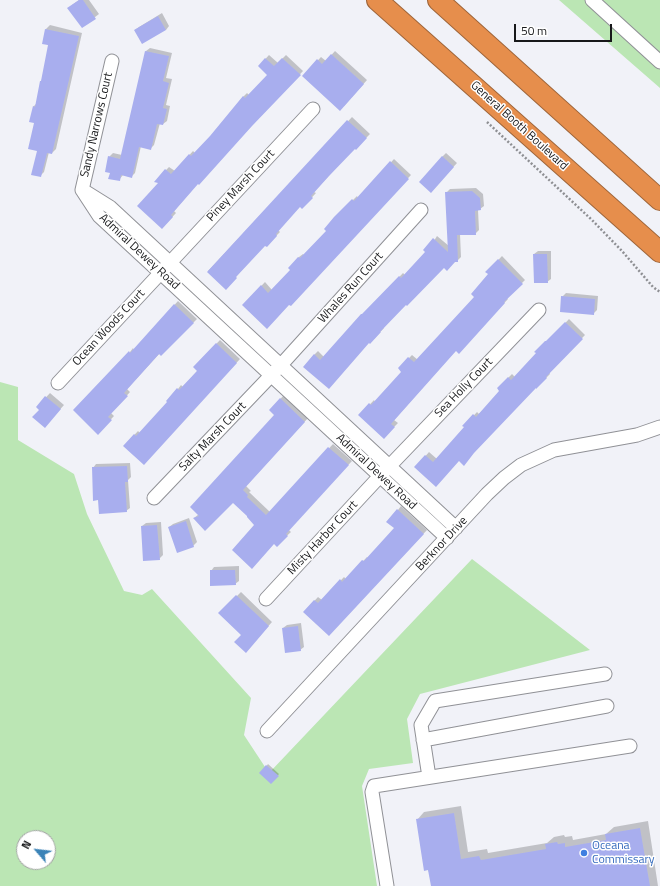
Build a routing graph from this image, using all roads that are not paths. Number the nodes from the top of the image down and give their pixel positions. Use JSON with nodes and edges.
{"nodes":[{"id":1,"x":377,"y":0,"type":"edge"},
{"id":2,"x":438,"y":0,"type":"edge"},
{"id":3,"x":592,"y":0,"type":"edge"},
{"id":4,"x":112,"y":61,"type":"dead end"},
{"id":5,"x":660,"y":62,"type":"edge"},
{"id":6,"x":313,"y":109,"type":"dead end"},
{"id":7,"x":82,"y":190,"type":"junction"},
{"id":8,"x":660,"y":200,"type":"edge"},
{"id":9,"x":421,"y":210,"type":"dead end"},
{"id":10,"x":660,"y":252,"type":"edge"},
{"id":11,"x":170,"y":262,"type":"junction"},
{"id":12,"x":161,"y":273,"type":"junction"},
{"id":13,"x":539,"y":310,"type":"dead end"},
{"id":14,"x":281,"y":365,"type":"junction"},
{"id":15,"x":272,"y":375,"type":"junction"},
{"id":16,"x":58,"y":383,"type":"dead end"},
{"id":17,"x":660,"y":427,"type":"edge"},
{"id":18,"x":390,"y":466,"type":"junction"},
{"id":19,"x":380,"y":476,"type":"junction"},
{"id":20,"x":154,"y":498,"type":"dead end"},
{"id":21,"x":456,"y":528,"type":"junction"},
{"id":22,"x":447,"y":538,"type":"junction"},
{"id":23,"x":266,"y":599,"type":"dead end"},
{"id":24,"x":605,"y":674,"type":"dead end"},
{"id":25,"x":607,"y":706,"type":"dead end"},
{"id":26,"x":267,"y":732,"type":"dead end"},
{"id":27,"x":423,"y":740,"type":"junction"},
{"id":28,"x":630,"y":746,"type":"dead end"},
{"id":29,"x":429,"y":777,"type":"junction"},
{"id":30,"x":387,"y":886,"type":"edge"}],
"edges":[{"from":1,"to":10,"type":"highway","name":"General Booth Boulevard"},
{"from":2,"to":8,"type":"highway"},
{"from":3,"to":5,"type":"street"},
{"from":4,"to":7,"type":"street","name":"Sandy Narrows Court"},
{"from":6,"to":11,"type":"street","name":"Piney Marsh Court"},
{"from":7,"to":11,"type":"street","name":"Admiral Dewey Road"},
{"from":7,"to":12,"type":"street","name":"Admiral Dewey Road"},
{"from":9,"to":14,"type":"street","name":"Whales Run Court"},
{"from":11,"to":12,"type":"street","name":"Piney Marsh Court"},
{"from":11,"to":14,"type":"street","name":"Admiral Dewey Road"},
{"from":12,"to":15,"type":"street","name":"Admiral Dewey Road"},
{"from":12,"to":16,"type":"street","name":"Ocean Woods Court"},
{"from":13,"to":18,"type":"street","name":"Sea Holly Court"},
{"from":14,"to":15,"type":"street","name":"Whales Run Court"},
{"from":14,"to":18,"type":"street","name":"Admiral Dewey Road"},
{"from":15,"to":19,"type":"street","name":"Admiral Dewey Road"},
{"from":15,"to":20,"type":"street","name":"Salty Marsh Court"},
{"from":17,"to":21,"type":"street","name":"Berknor Drive"},
{"from":18,"to":19,"type":"street","name":"Sea Holly Court"},
{"from":18,"to":21,"type":"street","name":"Admiral Dewey Road"},
{"from":19,"to":22,"type":"street","name":"Admiral Dewey Road"},
{"from":19,"to":23,"type":"street","name":"Misty Harbor Court"},
{"from":21,"to":22,"type":"street","name":"Berknor Drive"},
{"from":22,"to":26,"type":"street","name":"Berknor Drive"},
{"from":24,"to":27,"type":"street"},
{"from":25,"to":27,"type":"street"},
{"from":27,"to":29,"type":"street"},
{"from":28,"to":29,"type":"street"},
{"from":29,"to":30,"type":"street"}]}
